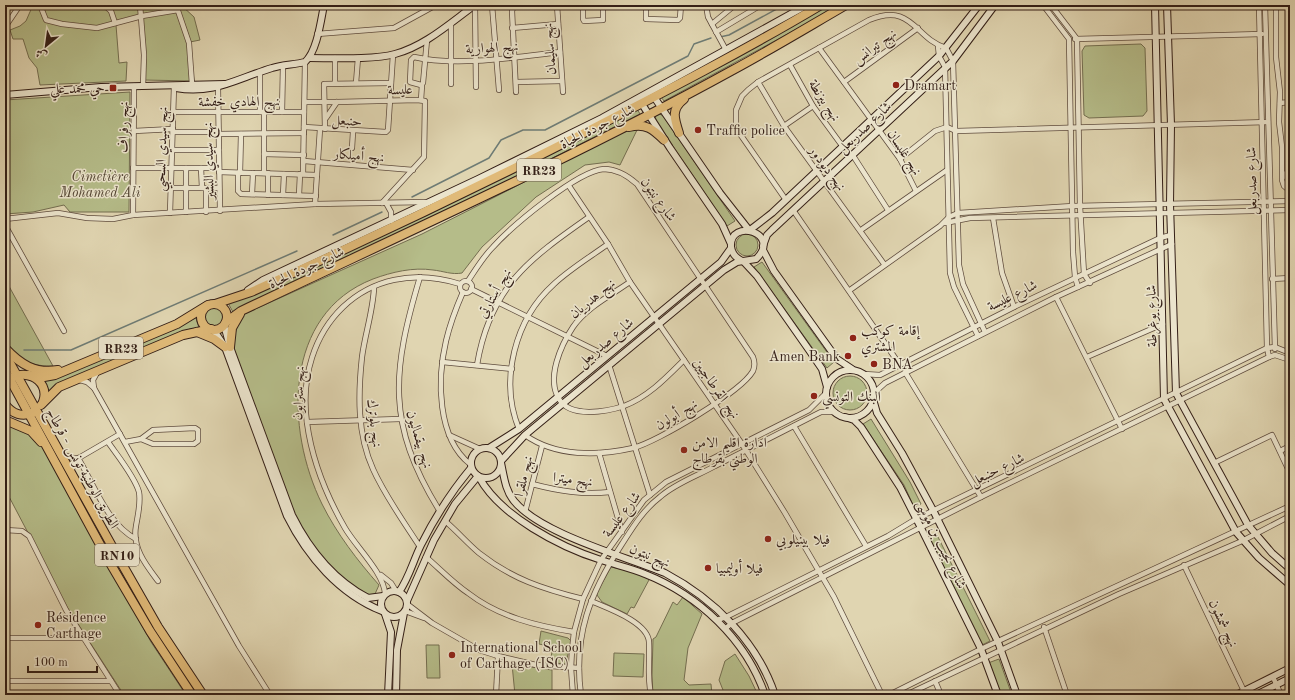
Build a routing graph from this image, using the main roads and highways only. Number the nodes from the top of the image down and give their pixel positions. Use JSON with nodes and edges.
{"nodes":[{"id":1,"x":821,"y":5,"type":"edge"},
{"id":2,"x":846,"y":5,"type":"edge"},
{"id":3,"x":696,"y":89,"type":"junction"},
{"id":4,"x":615,"y":131,"type":"junction"},
{"id":5,"x":679,"y":133,"type":"road end"},
{"id":6,"x":664,"y":140,"type":"road end"},
{"id":7,"x":212,"y":305,"type":"junction"},
{"id":8,"x":241,"y":311,"type":"junction"},
{"id":9,"x":225,"y":324,"type":"junction"},
{"id":10,"x":212,"y":329,"type":"junction"},
{"id":11,"x":197,"y":331,"type":"junction"},
{"id":12,"x":5,"y":348,"type":"edge"},
{"id":13,"x":5,"y":354,"type":"edge"},
{"id":14,"x":79,"y":366,"type":"junction"},
{"id":15,"x":5,"y":370,"type":"edge"},
{"id":16,"x":29,"y":375,"type":"junction"},
{"id":17,"x":8,"y":381,"type":"edge"},
{"id":18,"x":48,"y":397,"type":"junction"},
{"id":19,"x":5,"y":404,"type":"edge"},
{"id":20,"x":36,"y":410,"type":"junction"},
{"id":21,"x":5,"y":414,"type":"edge"},
{"id":22,"x":17,"y":414,"type":"junction"},
{"id":23,"x":5,"y":420,"type":"edge"},
{"id":24,"x":42,"y":420,"type":"junction"},
{"id":25,"x":59,"y":467,"type":"junction"},
{"id":26,"x":192,"y":695,"type":"edge"},
{"id":27,"x":202,"y":695,"type":"edge"}],
"edges":[{"from":1,"to":7,"type":"highway","name":"شارع جودة الحياة","number":"RR23"},
{"from":2,"to":3,"type":"highway","name":"شارع جودة الحياة","number":"RR23"},
{"from":3,"to":4,"type":"highway","name":"شارع جودة الحياة","number":"RR23"},
{"from":3,"to":5,"type":"highway"},
{"from":4,"to":6,"type":"highway"},
{"from":4,"to":8,"type":"highway","name":"شارع جودة الحياة","number":"RR23"},
{"from":7,"to":9,"type":"highway"},
{"from":7,"to":10,"type":"highway"},
{"from":7,"to":14,"type":"highway","name":"شارع جودة الحياة","number":"RR23"},
{"from":8,"to":9,"type":"highway","name":"شارع جودة الحياة","number":"RR23"},
{"from":8,"to":11,"type":"highway"},
{"from":9,"to":10,"type":"highway","name":"شارع جودة الحياة","number":"RR23"},
{"from":10,"to":11,"type":"highway","name":"شارع جودة الحياة","number":"RR23"},
{"from":11,"to":18,"type":"highway","name":"شارع جودة الحياة","number":"RR23"},
{"from":12,"to":14,"type":"highway"},
{"from":13,"to":17,"type":"highway","name":"الطريق الوطنية تونس - قرطاج","number":"RN10"},
{"from":14,"to":16,"type":"highway","name":"شارع جودة الحياة","number":"RR23"},
{"from":15,"to":17,"type":"highway","name":"الطريق الوطنية تونس - قرطاج","number":"RN10"},
{"from":16,"to":17,"type":"highway","name":"شارع جودة الحياة"},
{"from":16,"to":20,"type":"highway"},
{"from":17,"to":20,"type":"highway","name":"الطريق الوطنية تونس - قرطاج","number":"RN10"},
{"from":18,"to":20,"type":"highway","name":"شارع جودة الحياة","number":"RR23"},
{"from":18,"to":24,"type":"highway"},
{"from":19,"to":22,"type":"highway"},
{"from":20,"to":22,"type":"highway"},
{"from":20,"to":24,"type":"highway","name":"الطريق الوطنية تونس - قرطاج","number":"RN10"},
{"from":20,"to":25,"type":"highway","name":"الطريق الوطنية تونس - قرطاج","number":"RN10"},
{"from":21,"to":22,"type":"highway"},
{"from":23,"to":25,"type":"highway"},
{"from":24,"to":27,"type":"highway","name":"الطريق الوطنية تونس - قرطاج","number":"RN10"},
{"from":25,"to":26,"type":"highway","name":"الطريق الوطنية تونس - قرطاج","number":"RN10"}]}
